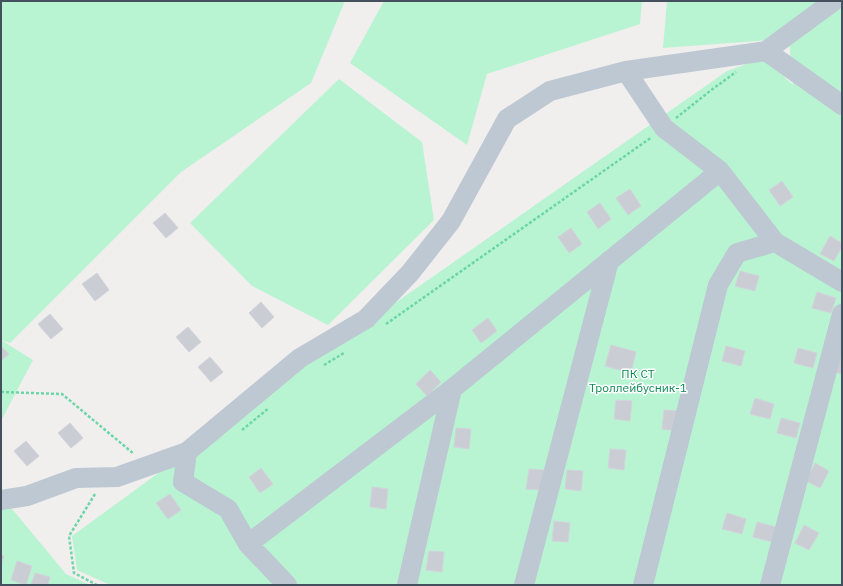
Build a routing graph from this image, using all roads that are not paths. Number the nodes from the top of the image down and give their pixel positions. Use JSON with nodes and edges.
{"nodes":[{"id":1,"x":834,"y":1,"type":"edge"},
{"id":2,"x":766,"y":51,"type":"junction"},
{"id":3,"x":626,"y":71,"type":"junction"},
{"id":4,"x":842,"y":105,"type":"edge"},
{"id":5,"x":720,"y":171,"type":"junction"},
{"id":6,"x":775,"y":242,"type":"junction"},
{"id":7,"x":609,"y":260,"type":"junction"},
{"id":8,"x":842,"y":282,"type":"edge"},
{"id":9,"x":842,"y":314,"type":"edge"},
{"id":10,"x":452,"y":389,"type":"junction"},
{"id":11,"x":187,"y":452,"type":"junction"},
{"id":12,"x":1,"y":500,"type":"edge"},
{"id":13,"x":248,"y":544,"type":"junction"},
{"id":14,"x":287,"y":585,"type":"edge"},
{"id":15,"x":407,"y":585,"type":"edge"},
{"id":16,"x":524,"y":585,"type":"edge"},
{"id":17,"x":643,"y":585,"type":"edge"},
{"id":18,"x":770,"y":585,"type":"edge"}],
"edges":[{"from":1,"to":2,"type":"street"},
{"from":2,"to":3,"type":"street"},
{"from":2,"to":4,"type":"street"},
{"from":3,"to":5,"type":"street"},
{"from":3,"to":11,"type":"street"},
{"from":5,"to":6,"type":"street"},
{"from":5,"to":7,"type":"street"},
{"from":6,"to":8,"type":"street"},
{"from":6,"to":17,"type":"street"},
{"from":7,"to":10,"type":"street"},
{"from":7,"to":16,"type":"street"},
{"from":9,"to":18,"type":"street"},
{"from":10,"to":13,"type":"street"},
{"from":10,"to":15,"type":"street"},
{"from":11,"to":12,"type":"street"},
{"from":11,"to":13,"type":"street"},
{"from":13,"to":14,"type":"street"}]}
